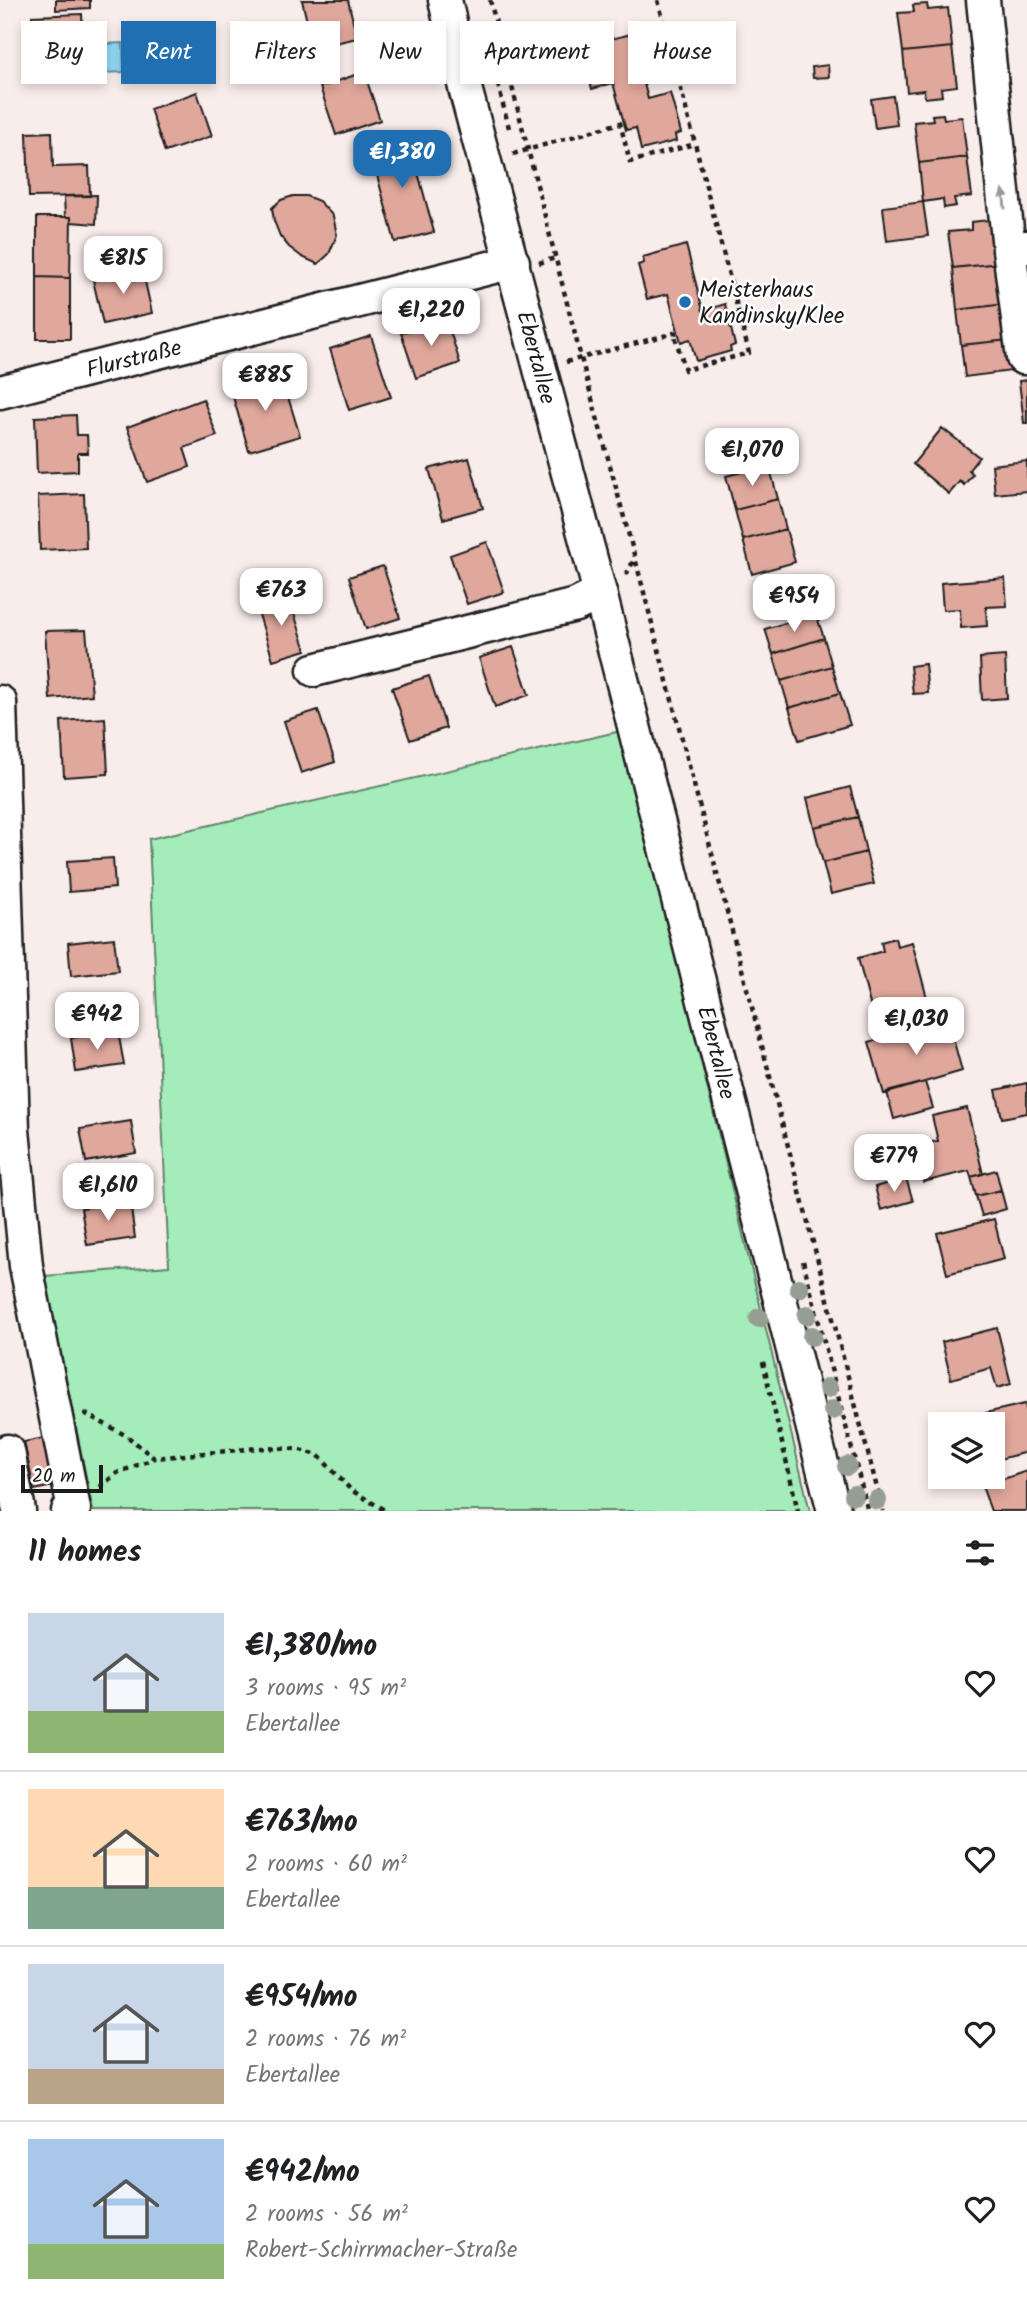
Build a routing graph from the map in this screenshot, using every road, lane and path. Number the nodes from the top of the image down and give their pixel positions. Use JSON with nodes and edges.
{"nodes":[{"id":1,"x":445,"y":0,"type":"edge"},
{"id":2,"x":490,"y":0,"type":"edge"},
{"id":3,"x":658,"y":0,"type":"edge"},
{"id":4,"x":983,"y":0,"type":"edge"},
{"id":5,"x":695,"y":144,"type":"junction"},
{"id":6,"x":528,"y":150,"type":"junction"},
{"id":7,"x":485,"y":162,"type":"junction"},
{"id":8,"x":1018,"y":248,"type":"edge"},
{"id":9,"x":513,"y":262,"type":"junction"},
{"id":10,"x":581,"y":358,"type":"junction"},
{"id":11,"x":1027,"y":358,"type":"edge"},
{"id":12,"x":541,"y":369,"type":"junction"},
{"id":13,"x":0,"y":392,"type":"edge"},
{"id":14,"x":600,"y":593,"type":"junction"},
{"id":15,"x":314,"y":670,"type":"dead end"},
{"id":16,"x":0,"y":702,"type":"edge"},
{"id":17,"x":6,"y":1062,"type":"edge"},
{"id":18,"x":7,"y":1134,"type":"edge"},
{"id":19,"x":52,"y":1396,"type":"junction"},
{"id":20,"x":8,"y":1451,"type":"dead end"},
{"id":21,"x":154,"y":1458,"type":"junction"},
{"id":22,"x":71,"y":1510,"type":"edge"},
{"id":23,"x":19,"y":1511,"type":"edge"},
{"id":24,"x":386,"y":1511,"type":"edge"},
{"id":25,"x":834,"y":1511,"type":"edge"},
{"id":26,"x":883,"y":1511,"type":"edge"}],
"edges":[{"from":1,"to":7,"type":"street","name":"Ebertallee"},
{"from":2,"to":6,"type":"path"},
{"from":3,"to":5,"type":"path"},
{"from":8,"to":4,"type":"street","one_way":true},
{"from":5,"to":6,"type":"path"},
{"from":5,"to":10,"type":"path"},
{"from":6,"to":7,"type":"path"},
{"from":6,"to":10,"type":"path"},
{"from":7,"to":9,"type":"street","name":"Ebertallee"},
{"from":8,"to":11,"type":"street"},
{"from":9,"to":12,"type":"street","name":"Ebertallee"},
{"from":9,"to":13,"type":"street","name":"Flurstraße"},
{"from":10,"to":12,"type":"path"},
{"from":10,"to":26,"type":"path"},
{"from":12,"to":14,"type":"street","name":"Ebertallee"},
{"from":14,"to":15,"type":"street"},
{"from":14,"to":25,"type":"street","name":"Ebertallee"},
{"from":16,"to":17,"type":"street"},
{"from":17,"to":18,"type":"street"},
{"from":18,"to":19,"type":"street"},
{"from":19,"to":21,"type":"path"},
{"from":19,"to":22,"type":"street"},
{"from":20,"to":23,"type":"street"},
{"from":21,"to":22,"type":"path"},
{"from":21,"to":24,"type":"path"}]}
